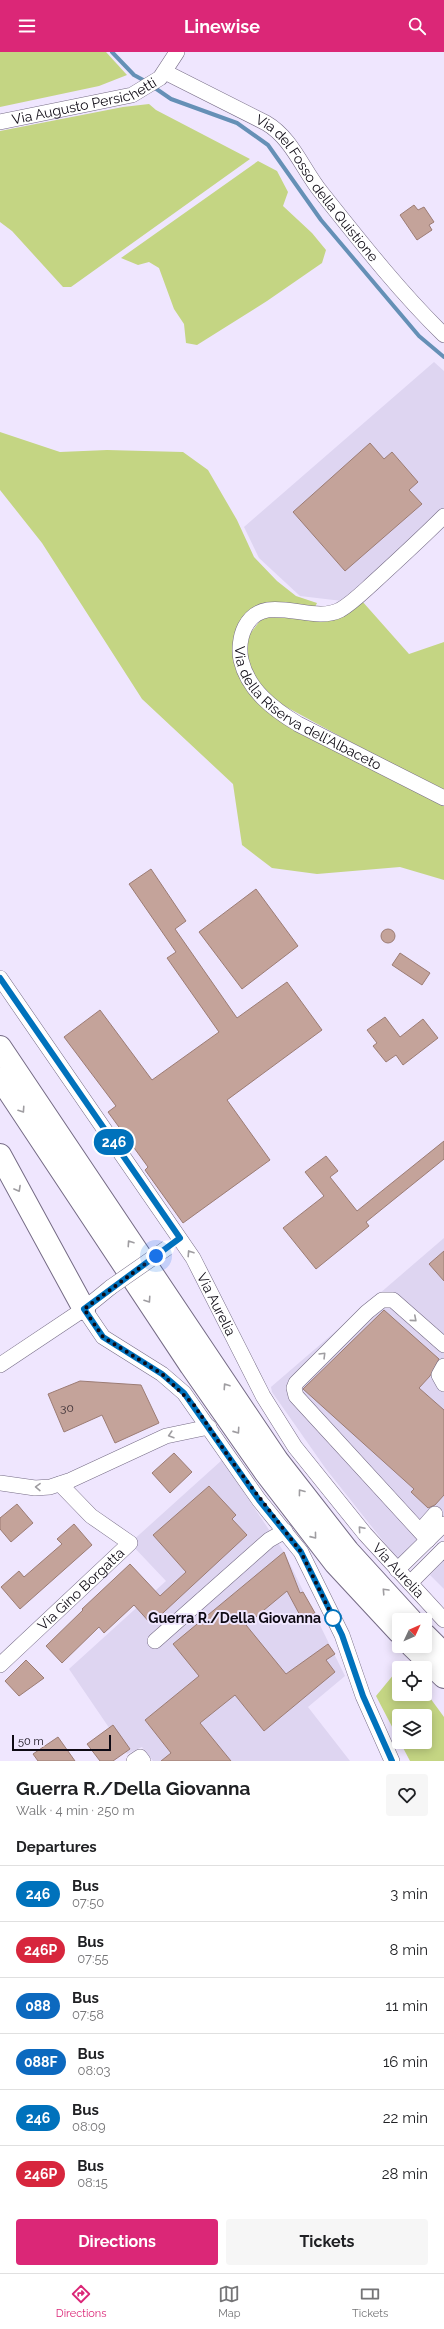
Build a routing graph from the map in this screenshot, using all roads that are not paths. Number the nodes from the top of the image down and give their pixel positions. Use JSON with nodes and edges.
{"nodes":[{"id":1,"x":178,"y":52,"type":"edge"},
{"id":2,"x":162,"y":76,"type":"junction"},
{"id":3,"x":0,"y":122,"type":"edge"},
{"id":4,"x":444,"y":335,"type":"edge"},
{"id":5,"x":444,"y":516,"type":"edge"},
{"id":6,"x":444,"y":798,"type":"edge"},
{"id":7,"x":0,"y":978,"type":"edge"},
{"id":8,"x":0,"y":1047,"type":"edge"},
{"id":9,"x":0,"y":1078,"type":"edge"},
{"id":10,"x":0,"y":1155,"type":"edge"},
{"id":11,"x":180,"y":1238,"type":"junction"},
{"id":12,"x":84,"y":1309,"type":"junction"},
{"id":13,"x":444,"y":1345,"type":"edge"},
{"id":14,"x":0,"y":1365,"type":"edge"},
{"id":15,"x":444,"y":1366,"type":"edge"},
{"id":16,"x":444,"y":1384,"type":"edge"},
{"id":17,"x":209,"y":1427,"type":"junction"},
{"id":18,"x":0,"y":1483,"type":"edge"},
{"id":19,"x":60,"y":1484,"type":"junction"},
{"id":20,"x":440,"y":1519,"type":"edge"},
{"id":21,"x":285,"y":1531,"type":"junction"},
{"id":22,"x":424,"y":1535,"type":"junction"},
{"id":23,"x":444,"y":1549,"type":"edge"},
{"id":24,"x":397,"y":1570,"type":"junction"},
{"id":25,"x":410,"y":1583,"type":"junction"},
{"id":26,"x":405,"y":1613,"type":"edge"},
{"id":27,"x":444,"y":1620,"type":"edge"},
{"id":28,"x":392,"y":1624,"type":"edge"},
{"id":29,"x":155,"y":1641,"type":"dead end"},
{"id":30,"x":432,"y":1642,"type":"edge"},
{"id":31,"x":419,"y":1653,"type":"edge"},
{"id":32,"x":444,"y":1654,"type":"edge"},
{"id":33,"x":0,"y":1665,"type":"edge"},
{"id":34,"x":444,"y":1677,"type":"edge"},
{"id":35,"x":134,"y":1761,"type":"edge"},
{"id":36,"x":143,"y":1761,"type":"edge"},
{"id":37,"x":392,"y":1761,"type":"edge"}],
"edges":[{"from":1,"to":2,"type":"street","name":"Via Augusto Persichetti"},
{"from":2,"to":3,"type":"street","name":"Via Augusto Persichetti"},
{"from":2,"to":4,"type":"street","name":"Via del Fosso della Quistione"},
{"from":5,"to":6,"type":"street","name":"Via della Riserva dell'Albaceto"},
{"from":7,"to":11,"type":"street","name":"Via Aurelia"},
{"from":26,"to":8,"type":"highway","name":"Via Aurelia","one_way":true},
{"from":9,"to":28,"type":"highway","one_way":true},
{"from":10,"to":12,"type":"highway","one_way":true},
{"from":11,"to":12,"type":"street","bridge":true},
{"from":24,"to":11,"type":"street","name":"Via Aurelia","one_way":true},
{"from":12,"to":14,"type":"street"},
{"from":12,"to":17,"type":"street"},
{"from":22,"to":13,"type":"street","one_way":true},
{"from":15,"to":16,"type":"street"},
{"from":17,"to":19,"type":"street","one_way":true},
{"from":17,"to":21,"type":"street"},
{"from":19,"to":18,"type":"street","one_way":true},
{"from":19,"to":33,"type":"street","name":"Via Gino Borgatta"},
{"from":20,"to":22,"type":"street"},
{"from":21,"to":29,"type":"street"},
{"from":21,"to":37,"type":"street"},
{"from":22,"to":24,"type":"street"},
{"from":23,"to":25,"type":"street"},
{"from":24,"to":25,"type":"street","name":"Via Aurelia"},
{"from":25,"to":27,"type":"street","name":"Via Aurelia"},
{"from":30,"to":32,"type":"highway"},
{"from":31,"to":34,"type":"highway"},
{"from":35,"to":36,"type":"street"}]}
